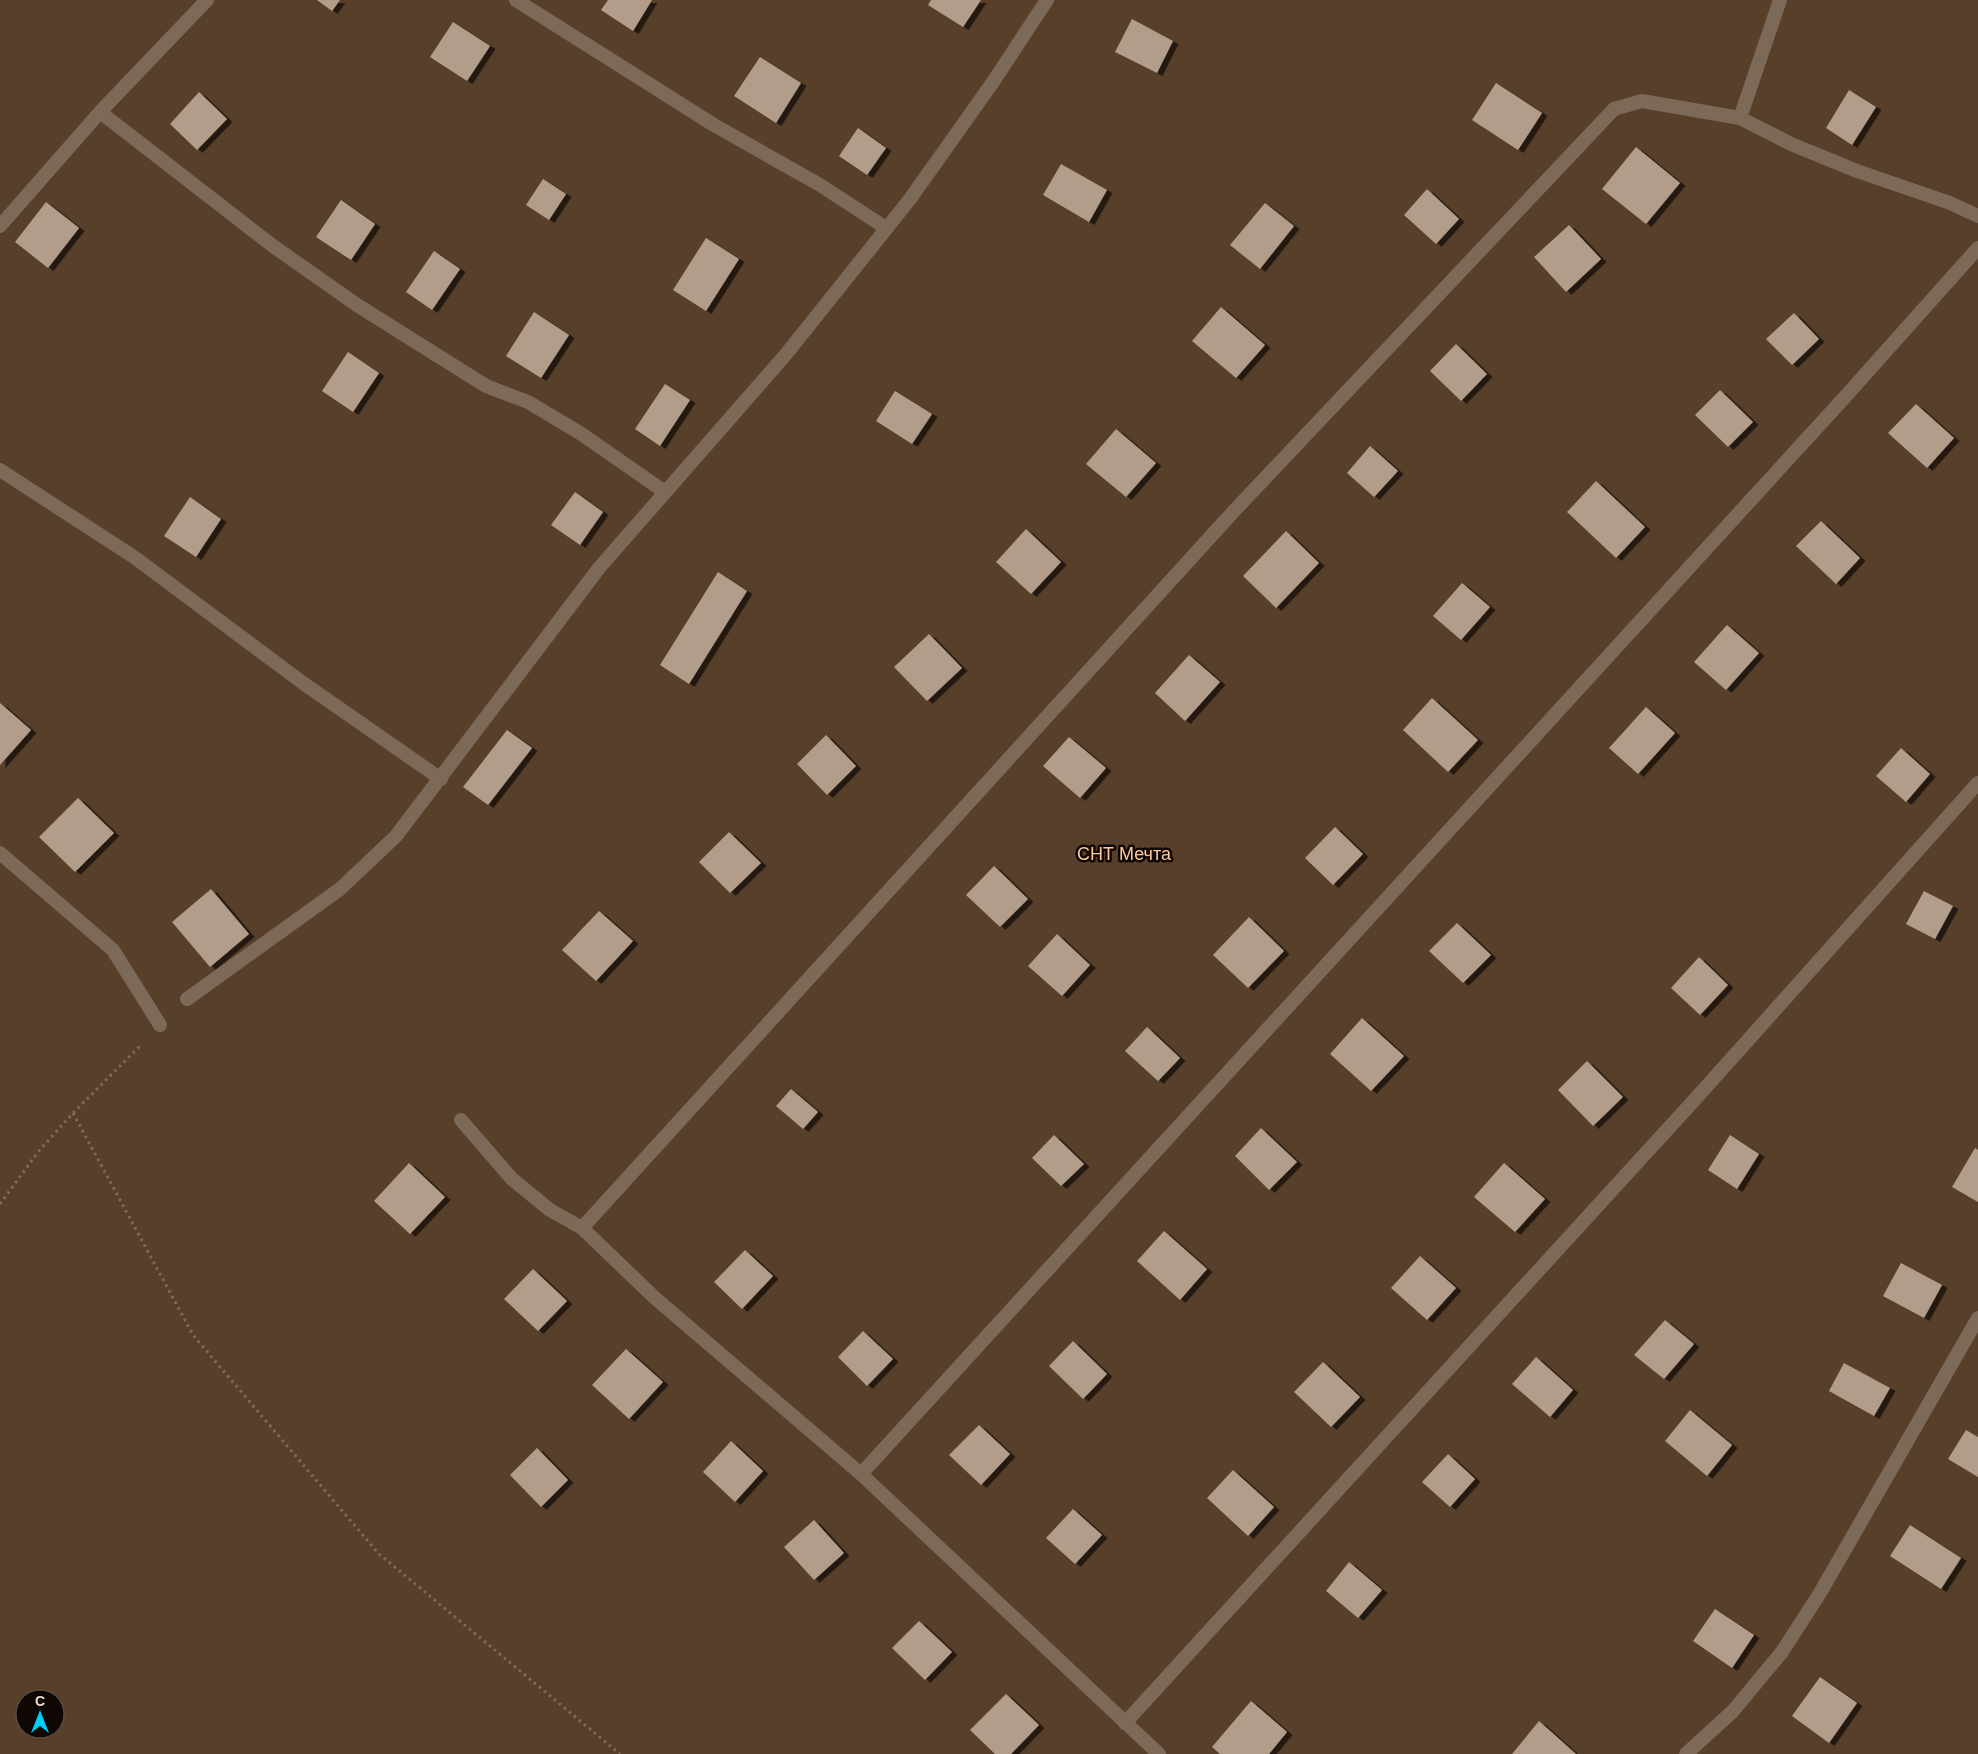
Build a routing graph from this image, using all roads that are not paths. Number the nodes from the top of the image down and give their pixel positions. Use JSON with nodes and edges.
{"nodes":[{"id":1,"x":207,"y":0,"type":"edge"},
{"id":2,"x":516,"y":0,"type":"edge"},
{"id":3,"x":1047,"y":0,"type":"edge"},
{"id":4,"x":1780,"y":0,"type":"edge"},
{"id":5,"x":100,"y":112,"type":"junction"},
{"id":6,"x":1740,"y":118,"type":"junction"},
{"id":7,"x":1978,"y":216,"type":"edge"},
{"id":8,"x":0,"y":226,"type":"edge"},
{"id":9,"x":886,"y":228,"type":"junction"},
{"id":10,"x":1978,"y":248,"type":"edge"},
{"id":11,"x":0,"y":470,"type":"edge"},
{"id":12,"x":665,"y":492,"type":"junction"},
{"id":13,"x":441,"y":778,"type":"junction"},
{"id":14,"x":1978,"y":783,"type":"edge"},
{"id":15,"x":0,"y":853,"type":"edge"},
{"id":16,"x":187,"y":998,"type":"dead end"},
{"id":17,"x":160,"y":1025,"type":"road end"},
{"id":18,"x":461,"y":1120,"type":"dead end"},
{"id":19,"x":582,"y":1228,"type":"junction"},
{"id":20,"x":1978,"y":1318,"type":"edge"},
{"id":21,"x":860,"y":1474,"type":"junction"},
{"id":22,"x":1125,"y":1723,"type":"junction"},
{"id":23,"x":1159,"y":1754,"type":"edge"},
{"id":24,"x":1686,"y":1754,"type":"edge"}],
"edges":[{"from":1,"to":5,"type":"lane"},
{"from":2,"to":9,"type":"lane"},
{"from":3,"to":9,"type":"lane"},
{"from":4,"to":6,"type":"lane"},
{"from":5,"to":8,"type":"lane"},
{"from":5,"to":12,"type":"lane"},
{"from":6,"to":7,"type":"lane"},
{"from":6,"to":19,"type":"lane"},
{"from":9,"to":12,"type":"lane"},
{"from":10,"to":21,"type":"lane"},
{"from":11,"to":13,"type":"lane"},
{"from":12,"to":13,"type":"lane"},
{"from":13,"to":16,"type":"lane"},
{"from":14,"to":22,"type":"lane"},
{"from":15,"to":17,"type":"lane"},
{"from":18,"to":19,"type":"lane"},
{"from":19,"to":21,"type":"lane"},
{"from":20,"to":24,"type":"lane"},
{"from":21,"to":22,"type":"lane"},
{"from":22,"to":23,"type":"lane"}]}
